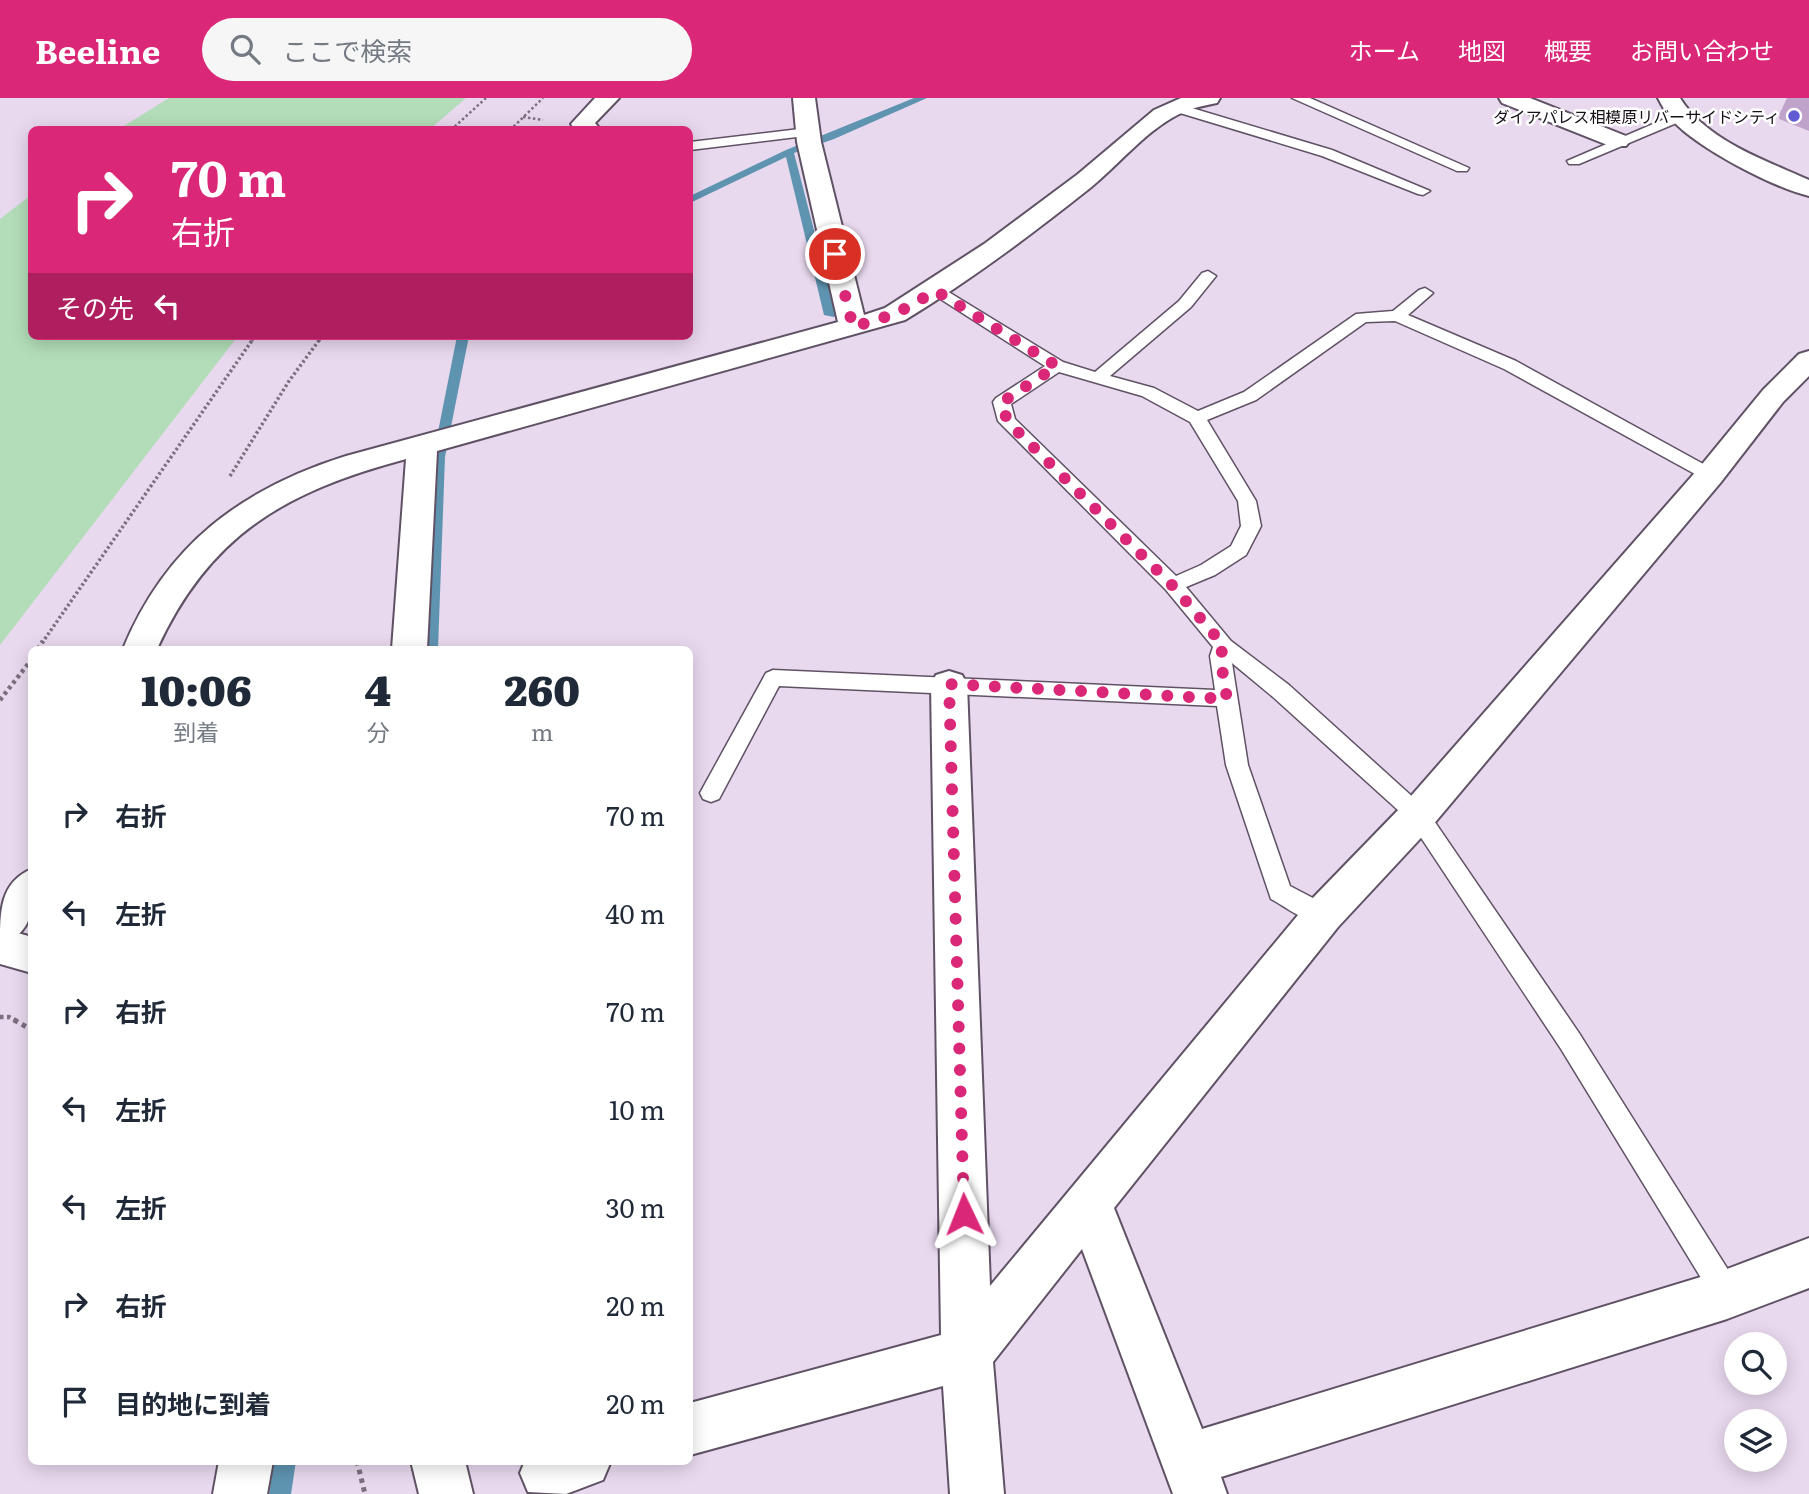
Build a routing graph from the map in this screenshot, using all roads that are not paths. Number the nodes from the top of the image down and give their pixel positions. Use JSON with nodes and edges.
{"nodes":[{"id":1,"x":608,"y":98,"type":"edge"},
{"id":2,"x":804,"y":98,"type":"edge"},
{"id":3,"x":1298,"y":98,"type":"edge"},
{"id":4,"x":1510,"y":98,"type":"edge"},
{"id":5,"x":1197,"y":101,"type":"edge"},
{"id":6,"x":1675,"y":107,"type":"edge"},
{"id":7,"x":585,"y":126,"type":"edge"},
{"id":8,"x":1618,"y":141,"type":"junction"},
{"id":9,"x":810,"y":143,"type":"junction"},
{"id":10,"x":693,"y":146,"type":"edge"},
{"id":11,"x":1574,"y":161,"type":"dead end"},
{"id":12,"x":1462,"y":168,"type":"dead end"},
{"id":13,"x":1809,"y":188,"type":"edge"},
{"id":14,"x":1423,"y":191,"type":"dead end"},
{"id":15,"x":1208,"y":276,"type":"dead end"},
{"id":16,"x":936,"y":291,"type":"junction"},
{"id":17,"x":1425,"y":293,"type":"dead end"},
{"id":18,"x":1397,"y":316,"type":"junction"},
{"id":19,"x":853,"y":327,"type":"junction"},
{"id":20,"x":1809,"y":360,"type":"edge"},
{"id":21,"x":1057,"y":366,"type":"junction"},
{"id":22,"x":1100,"y":376,"type":"junction"},
{"id":23,"x":1197,"y":418,"type":"junction"},
{"id":24,"x":422,"y":446,"type":"junction"},
{"id":25,"x":1710,"y":475,"type":"junction"},
{"id":26,"x":1172,"y":585,"type":"junction"},
{"id":27,"x":142,"y":646,"type":"edge"},
{"id":28,"x":410,"y":646,"type":"edge"},
{"id":29,"x":1224,"y":646,"type":"junction"},
{"id":30,"x":949,"y":684,"type":"junction"},
{"id":31,"x":1227,"y":699,"type":"junction"},
{"id":32,"x":711,"y":793,"type":"dead end"},
{"id":33,"x":1418,"y":815,"type":"junction"},
{"id":34,"x":28,"y":891,"type":"edge"},
{"id":35,"x":1323,"y":915,"type":"junction"},
{"id":36,"x":0,"y":927,"type":"edge"},
{"id":37,"x":0,"y":946,"type":"edge"},
{"id":38,"x":28,"y":954,"type":"edge"},
{"id":39,"x":1088,"y":1202,"type":"junction"},
{"id":40,"x":1809,"y":1263,"type":"edge"},
{"id":41,"x":1727,"y":1294,"type":"junction"},
{"id":42,"x":967,"y":1354,"type":"junction"},
{"id":43,"x":693,"y":1428,"type":"edge"},
{"id":44,"x":245,"y":1465,"type":"edge"},
{"id":45,"x":439,"y":1465,"type":"edge"},
{"id":46,"x":1194,"y":1477,"type":"edge"},
{"id":47,"x":240,"y":1494,"type":"edge"},
{"id":48,"x":446,"y":1494,"type":"edge"},
{"id":49,"x":977,"y":1494,"type":"edge"}],
"edges":[{"from":1,"to":7,"type":"street"},
{"from":2,"to":9,"type":"street"},
{"from":3,"to":12,"type":"lane"},
{"from":4,"to":8,"type":"street"},
{"from":5,"to":14,"type":"lane"},
{"from":5,"to":16,"type":"street"},
{"from":6,"to":8,"type":"lane"},
{"from":6,"to":13,"type":"street"},
{"from":8,"to":11,"type":"lane"},
{"from":9,"to":10,"type":"lane"},
{"from":9,"to":19,"type":"street"},
{"from":15,"to":22,"type":"lane"},
{"from":16,"to":19,"type":"street"},
{"from":16,"to":21,"type":"lane"},
{"from":17,"to":18,"type":"lane"},
{"from":18,"to":23,"type":"lane"},
{"from":18,"to":25,"type":"lane"},
{"from":19,"to":24,"type":"street"},
{"from":20,"to":25,"type":"street"},
{"from":21,"to":22,"type":"lane"},
{"from":21,"to":26,"type":"lane"},
{"from":22,"to":23,"type":"lane"},
{"from":23,"to":26,"type":"lane"},
{"from":24,"to":27,"type":"street"},
{"from":24,"to":28,"type":"street"},
{"from":25,"to":33,"type":"street"},
{"from":26,"to":29,"type":"lane"},
{"from":29,"to":31,"type":"lane"},
{"from":29,"to":33,"type":"lane"},
{"from":30,"to":31,"type":"lane"},
{"from":30,"to":32,"type":"lane"},
{"from":30,"to":42,"type":"street"},
{"from":31,"to":35,"type":"lane"},
{"from":33,"to":35,"type":"street"},
{"from":33,"to":41,"type":"lane"},
{"from":34,"to":36,"type":"street"},
{"from":35,"to":39,"type":"street"},
{"from":37,"to":38,"type":"street"},
{"from":39,"to":42,"type":"street"},
{"from":39,"to":46,"type":"street"},
{"from":40,"to":41,"type":"street"},
{"from":41,"to":46,"type":"street"},
{"from":42,"to":43,"type":"street"},
{"from":42,"to":49,"type":"street"},
{"from":44,"to":47,"type":"street"},
{"from":45,"to":48,"type":"street"}]}
